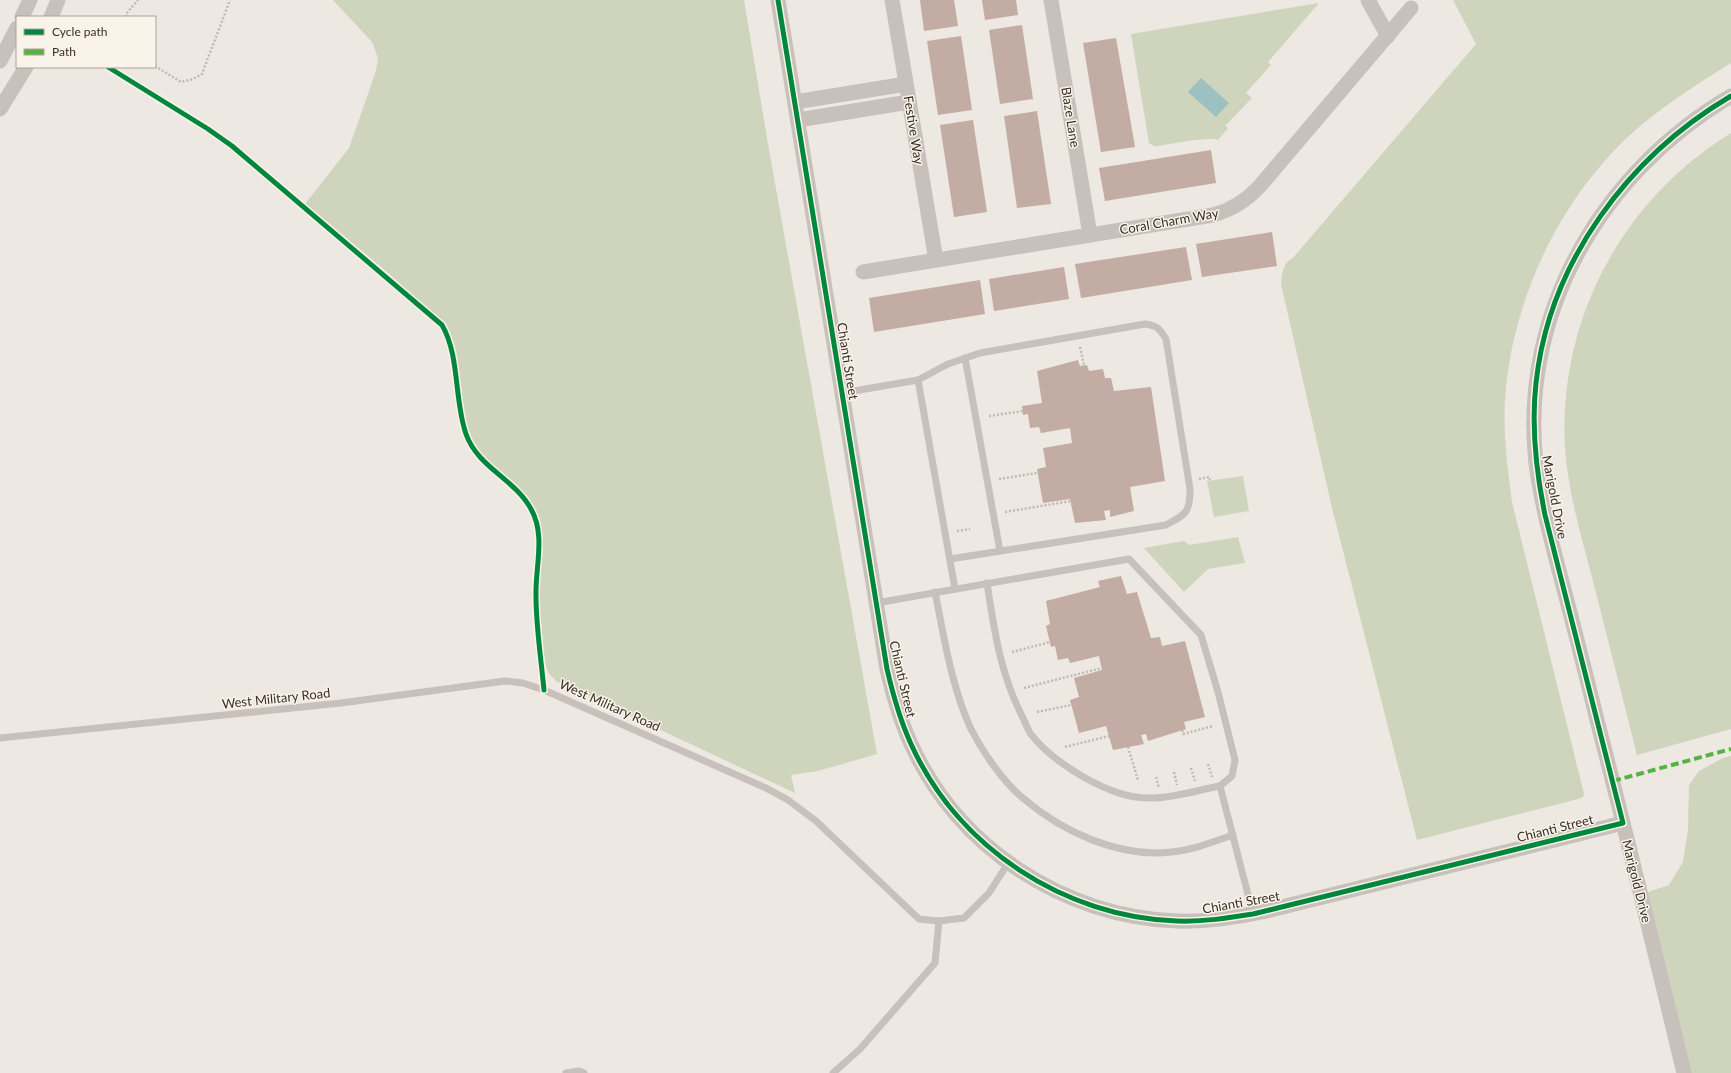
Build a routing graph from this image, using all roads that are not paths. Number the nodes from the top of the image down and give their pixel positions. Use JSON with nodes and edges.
{"nodes":[{"id":1,"x":30,"y":0,"type":"edge"},
{"id":2,"x":58,"y":0,"type":"edge"},
{"id":3,"x":778,"y":0,"type":"edge"},
{"id":4,"x":892,"y":0,"type":"edge"},
{"id":5,"x":1051,"y":0,"type":"edge"},
{"id":6,"x":1368,"y":0,"type":"edge"},
{"id":7,"x":1411,"y":8,"type":"dead end"},
{"id":8,"x":22,"y":16,"type":"edge"},
{"id":9,"x":51,"y":16,"type":"edge"},
{"id":10,"x":16,"y":30,"type":"edge"},
{"id":11,"x":1388,"y":36,"type":"junction"},
{"id":12,"x":0,"y":61,"type":"edge"},
{"id":13,"x":25,"y":68,"type":"edge"},
{"id":14,"x":906,"y":84,"type":"junction"},
{"id":15,"x":1731,"y":96,"type":"edge"},
{"id":16,"x":795,"y":102,"type":"junction"},
{"id":17,"x":909,"y":102,"type":"junction"},
{"id":18,"x":0,"y":109,"type":"edge"},
{"id":19,"x":798,"y":120,"type":"junction"},
{"id":20,"x":1090,"y":235,"type":"junction"},
{"id":21,"x":936,"y":260,"type":"junction"},
{"id":22,"x":863,"y":272,"type":"dead end"},
{"id":23,"x":965,"y":358,"type":"junction"},
{"id":24,"x":918,"y":380,"type":"junction"},
{"id":25,"x":842,"y":393,"type":"junction"},
{"id":26,"x":1000,"y":551,"type":"junction"},
{"id":27,"x":950,"y":559,"type":"junction"},
{"id":28,"x":987,"y":583,"type":"junction"},
{"id":29,"x":955,"y":589,"type":"junction"},
{"id":30,"x":936,"y":592,"type":"junction"},
{"id":31,"x":876,"y":603,"type":"junction"},
{"id":32,"x":0,"y":738,"type":"edge"},
{"id":33,"x":1220,"y":786,"type":"junction"},
{"id":34,"x":1623,"y":823,"type":"junction"},
{"id":35,"x":1233,"y":835,"type":"junction"},
{"id":36,"x":1008,"y":863,"type":"junction"},
{"id":37,"x":1253,"y":914,"type":"junction"},
{"id":38,"x":939,"y":921,"type":"junction"},
{"id":39,"x":566,"y":1073,"type":"edge"},
{"id":40,"x":584,"y":1073,"type":"edge"},
{"id":41,"x":833,"y":1073,"type":"edge"},
{"id":42,"x":1684,"y":1073,"type":"edge"}],
"edges":[{"from":1,"to":8,"type":"street"},
{"from":2,"to":9,"type":"street"},
{"from":3,"to":16,"type":"street","name":"Chianti Street"},
{"from":4,"to":14,"type":"street","name":"Festive Way"},
{"from":5,"to":20,"type":"street","name":"Blaze Lane"},
{"from":6,"to":11,"type":"street"},
{"from":7,"to":11,"type":"street","name":"Coral Charm Way"},
{"from":10,"to":12,"type":"street"},
{"from":11,"to":20,"type":"street","name":"Coral Charm Way"},
{"from":13,"to":18,"type":"street"},
{"from":14,"to":16,"type":"street"},
{"from":14,"to":17,"type":"street","name":"Festive Way"},
{"from":15,"to":34,"type":"street","name":"Marigold Drive"},
{"from":16,"to":19,"type":"street","name":"Chianti Street"},
{"from":17,"to":19,"type":"street"},
{"from":17,"to":21,"type":"street","name":"Festive Way"},
{"from":19,"to":25,"type":"street","name":"Chianti Street"},
{"from":20,"to":21,"type":"street","name":"Coral Charm Way"},
{"from":21,"to":22,"type":"street","name":"Coral Charm Way"},
{"from":23,"to":24,"type":"lane"},
{"from":23,"to":26,"type":"lane"},
{"from":23,"to":26,"type":"lane"},
{"from":24,"to":25,"type":"lane"},
{"from":24,"to":27,"type":"lane"},
{"from":25,"to":31,"type":"street","name":"Chianti Street"},
{"from":26,"to":27,"type":"lane"},
{"from":27,"to":29,"type":"lane"},
{"from":28,"to":29,"type":"lane"},
{"from":28,"to":33,"type":"lane"},
{"from":28,"to":33,"type":"lane"},
{"from":29,"to":30,"type":"lane"},
{"from":30,"to":31,"type":"lane"},
{"from":30,"to":35,"type":"lane"},
{"from":31,"to":36,"type":"street","name":"Chianti Street"},
{"from":32,"to":38,"type":"lane","name":"West Military Road"},
{"from":33,"to":35,"type":"lane"},
{"from":34,"to":37,"type":"street","name":"Chianti Street"},
{"from":34,"to":42,"type":"street","name":"Marigold Drive"},
{"from":35,"to":37,"type":"lane"},
{"from":36,"to":37,"type":"street","name":"Chianti Street"},
{"from":36,"to":38,"type":"lane","name":"West Military Road"},
{"from":38,"to":41,"type":"lane"},
{"from":39,"to":40,"type":"lane"}]}
